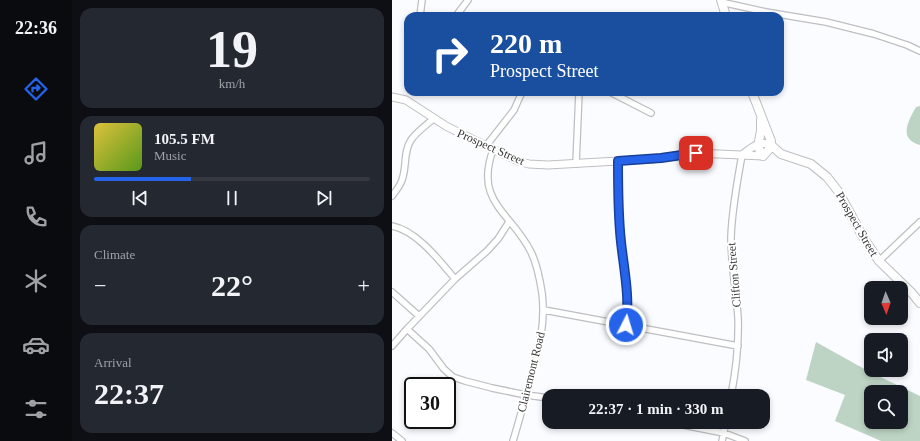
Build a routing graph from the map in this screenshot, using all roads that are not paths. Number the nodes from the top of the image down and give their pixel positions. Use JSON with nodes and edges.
{"nodes":[{"id":1,"x":422,"y":0,"type":"edge"},
{"id":2,"x":468,"y":0,"type":"edge"},
{"id":3,"x":721,"y":1,"type":"edge"},
{"id":4,"x":420,"y":12,"type":"edge"},
{"id":5,"x":459,"y":12,"type":"edge"},
{"id":6,"x":725,"y":12,"type":"edge"},
{"id":7,"x":766,"y":12,"type":"edge"},
{"id":8,"x":784,"y":15,"type":"edge"},
{"id":9,"x":920,"y":51,"type":"edge"},
{"id":10,"x":392,"y":96,"type":"edge"},
{"id":11,"x":520,"y":96,"type":"edge"},
{"id":12,"x":579,"y":96,"type":"edge"},
{"id":13,"x":618,"y":96,"type":"edge"},
{"id":14,"x":753,"y":96,"type":"edge"},
{"id":15,"x":651,"y":113,"type":"dead end"},
{"id":16,"x":434,"y":118,"type":"junction"},
{"id":17,"x":762,"y":119,"type":"junction"},
{"id":18,"x":758,"y":144,"type":"junction"},
{"id":19,"x":771,"y":145,"type":"junction"},
{"id":20,"x":490,"y":148,"type":"junction"},
{"id":21,"x":742,"y":155,"type":"junction"},
{"id":22,"x":763,"y":156,"type":"junction"},
{"id":23,"x":788,"y":157,"type":"junction"},
{"id":24,"x":618,"y":161,"type":"junction"},
{"id":25,"x":576,"y":164,"type":"junction"},
{"id":26,"x":392,"y":196,"type":"edge"},
{"id":27,"x":509,"y":222,"type":"junction"},
{"id":28,"x":920,"y":222,"type":"edge"},
{"id":29,"x":392,"y":226,"type":"edge"},
{"id":30,"x":879,"y":261,"type":"junction"},
{"id":31,"x":455,"y":279,"type":"junction"},
{"id":32,"x":392,"y":292,"type":"edge"},
{"id":33,"x":920,"y":303,"type":"edge"},
{"id":34,"x":544,"y":310,"type":"junction"},
{"id":35,"x":420,"y":316,"type":"junction"},
{"id":36,"x":626,"y":325,"type":"junction"},
{"id":37,"x":407,"y":329,"type":"junction"},
{"id":38,"x":392,"y":346,"type":"edge"},
{"id":39,"x":738,"y":346,"type":"junction"},
{"id":40,"x":733,"y":389,"type":"edge"},
{"id":41,"x":526,"y":395,"type":"junction"},
{"id":42,"x":542,"y":397,"type":"edge"},
{"id":43,"x":704,"y":429,"type":"edge"},
{"id":44,"x":725,"y":429,"type":"edge"},
{"id":45,"x":392,"y":433,"type":"edge"},
{"id":46,"x":724,"y":433,"type":"junction"},
{"id":47,"x":402,"y":441,"type":"edge"},
{"id":48,"x":514,"y":441,"type":"edge"},
{"id":49,"x":722,"y":441,"type":"edge"},
{"id":50,"x":745,"y":441,"type":"edge"}],
"edges":[{"from":1,"to":4,"type":"street"},
{"from":2,"to":5,"type":"street"},
{"from":3,"to":6,"type":"main road"},
{"from":3,"to":7,"type":"street"},
{"from":8,"to":9,"type":"street"},
{"from":10,"to":16,"type":"street","name":"Prospect Street"},
{"from":11,"to":20,"type":"street"},
{"from":12,"to":25,"type":"street"},
{"from":13,"to":15,"type":"street"},
{"from":14,"to":17,"type":"main road"},
{"from":16,"to":20,"type":"street","name":"Prospect Street"},
{"from":16,"to":26,"type":"street"},
{"from":17,"to":18,"type":"main road"},
{"from":17,"to":19,"type":"main road"},
{"from":18,"to":19,"type":"street"},
{"from":18,"to":21,"type":"street"},
{"from":18,"to":22,"type":"main road"},
{"from":19,"to":22,"type":"main road"},
{"from":19,"to":23,"type":"main road","name":"Prospect Street"},
{"from":20,"to":25,"type":"street","name":"Prospect Street"},
{"from":20,"to":27,"type":"street","name":"Clairemont Road"},
{"from":21,"to":22,"type":"street","name":"Prospect Street"},
{"from":21,"to":24,"type":"street","name":"Prospect Street"},
{"from":21,"to":39,"type":"street","name":"Clifton Street"},
{"from":22,"to":23,"type":"main road","name":"Prospect Street"},
{"from":23,"to":30,"type":"main road","name":"Prospect Street"},
{"from":24,"to":25,"type":"street","name":"Prospect Street"},
{"from":24,"to":36,"type":"street"},
{"from":27,"to":31,"type":"street"},
{"from":27,"to":34,"type":"street","name":"Clairemont Road"},
{"from":28,"to":30,"type":"street"},
{"from":29,"to":31,"type":"street"},
{"from":30,"to":33,"type":"main road","name":"Prospect Street"},
{"from":31,"to":35,"type":"street"},
{"from":32,"to":35,"type":"street"},
{"from":34,"to":36,"type":"street"},
{"from":34,"to":41,"type":"street","name":"Clairemont Road"},
{"from":35,"to":37,"type":"street"},
{"from":36,"to":39,"type":"street"},
{"from":37,"to":38,"type":"street"},
{"from":37,"to":41,"type":"street"},
{"from":39,"to":40,"type":"street","name":"Clifton Street"},
{"from":41,"to":42,"type":"street"},
{"from":41,"to":48,"type":"street","name":"Clairemont Road"},
{"from":43,"to":46,"type":"street"},
{"from":44,"to":46,"type":"street"},
{"from":45,"to":47,"type":"street"},
{"from":46,"to":49,"type":"street"},
{"from":46,"to":50,"type":"street"}]}
